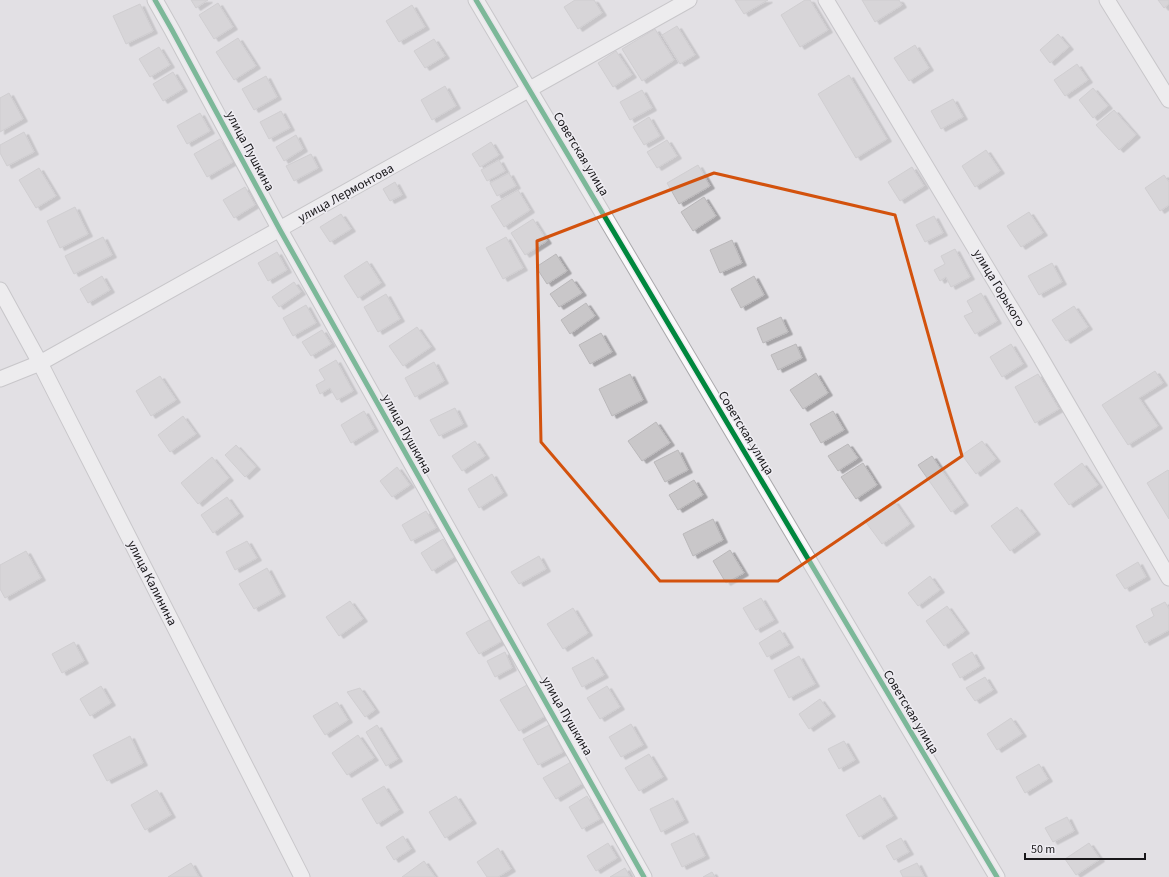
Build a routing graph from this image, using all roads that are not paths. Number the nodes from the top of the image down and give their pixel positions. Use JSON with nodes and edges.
{"nodes":[{"id":1,"x":155,"y":0,"type":"edge"},
{"id":2,"x":476,"y":0,"type":"edge"},
{"id":3,"x":689,"y":0,"type":"edge"},
{"id":4,"x":826,"y":0,"type":"edge"},
{"id":5,"x":1107,"y":0,"type":"edge"},
{"id":6,"x":530,"y":90,"type":"junction"},
{"id":7,"x":1169,"y":100,"type":"edge"},
{"id":8,"x":280,"y":230,"type":"junction"},
{"id":9,"x":0,"y":290,"type":"edge"},
{"id":10,"x":40,"y":363,"type":"junction"},
{"id":11,"x":0,"y":379,"type":"edge"},
{"id":12,"x":1169,"y":578,"type":"edge"},
{"id":13,"x":302,"y":877,"type":"edge"},
{"id":14,"x":644,"y":877,"type":"edge"},
{"id":15,"x":997,"y":877,"type":"edge"}],
"edges":[{"from":1,"to":8,"type":"street","name":"улица Пушкина"},
{"from":2,"to":6,"type":"street","name":"Советская улица"},
{"from":3,"to":6,"type":"street","name":"улица Лермонтова"},
{"from":4,"to":12,"type":"street","name":"улица Горького"},
{"from":5,"to":7,"type":"street"},
{"from":6,"to":8,"type":"street","name":"улица Лермонтова"},
{"from":6,"to":15,"type":"street","name":"Советская улица"},
{"from":8,"to":10,"type":"street","name":"улица Лермонтова"},
{"from":8,"to":14,"type":"street","name":"улица Пушкина"},
{"from":9,"to":10,"type":"street","name":"улица Калинина"},
{"from":10,"to":11,"type":"street","name":"улица Лермонтова"},
{"from":10,"to":13,"type":"street","name":"улица Калинина"}]}
